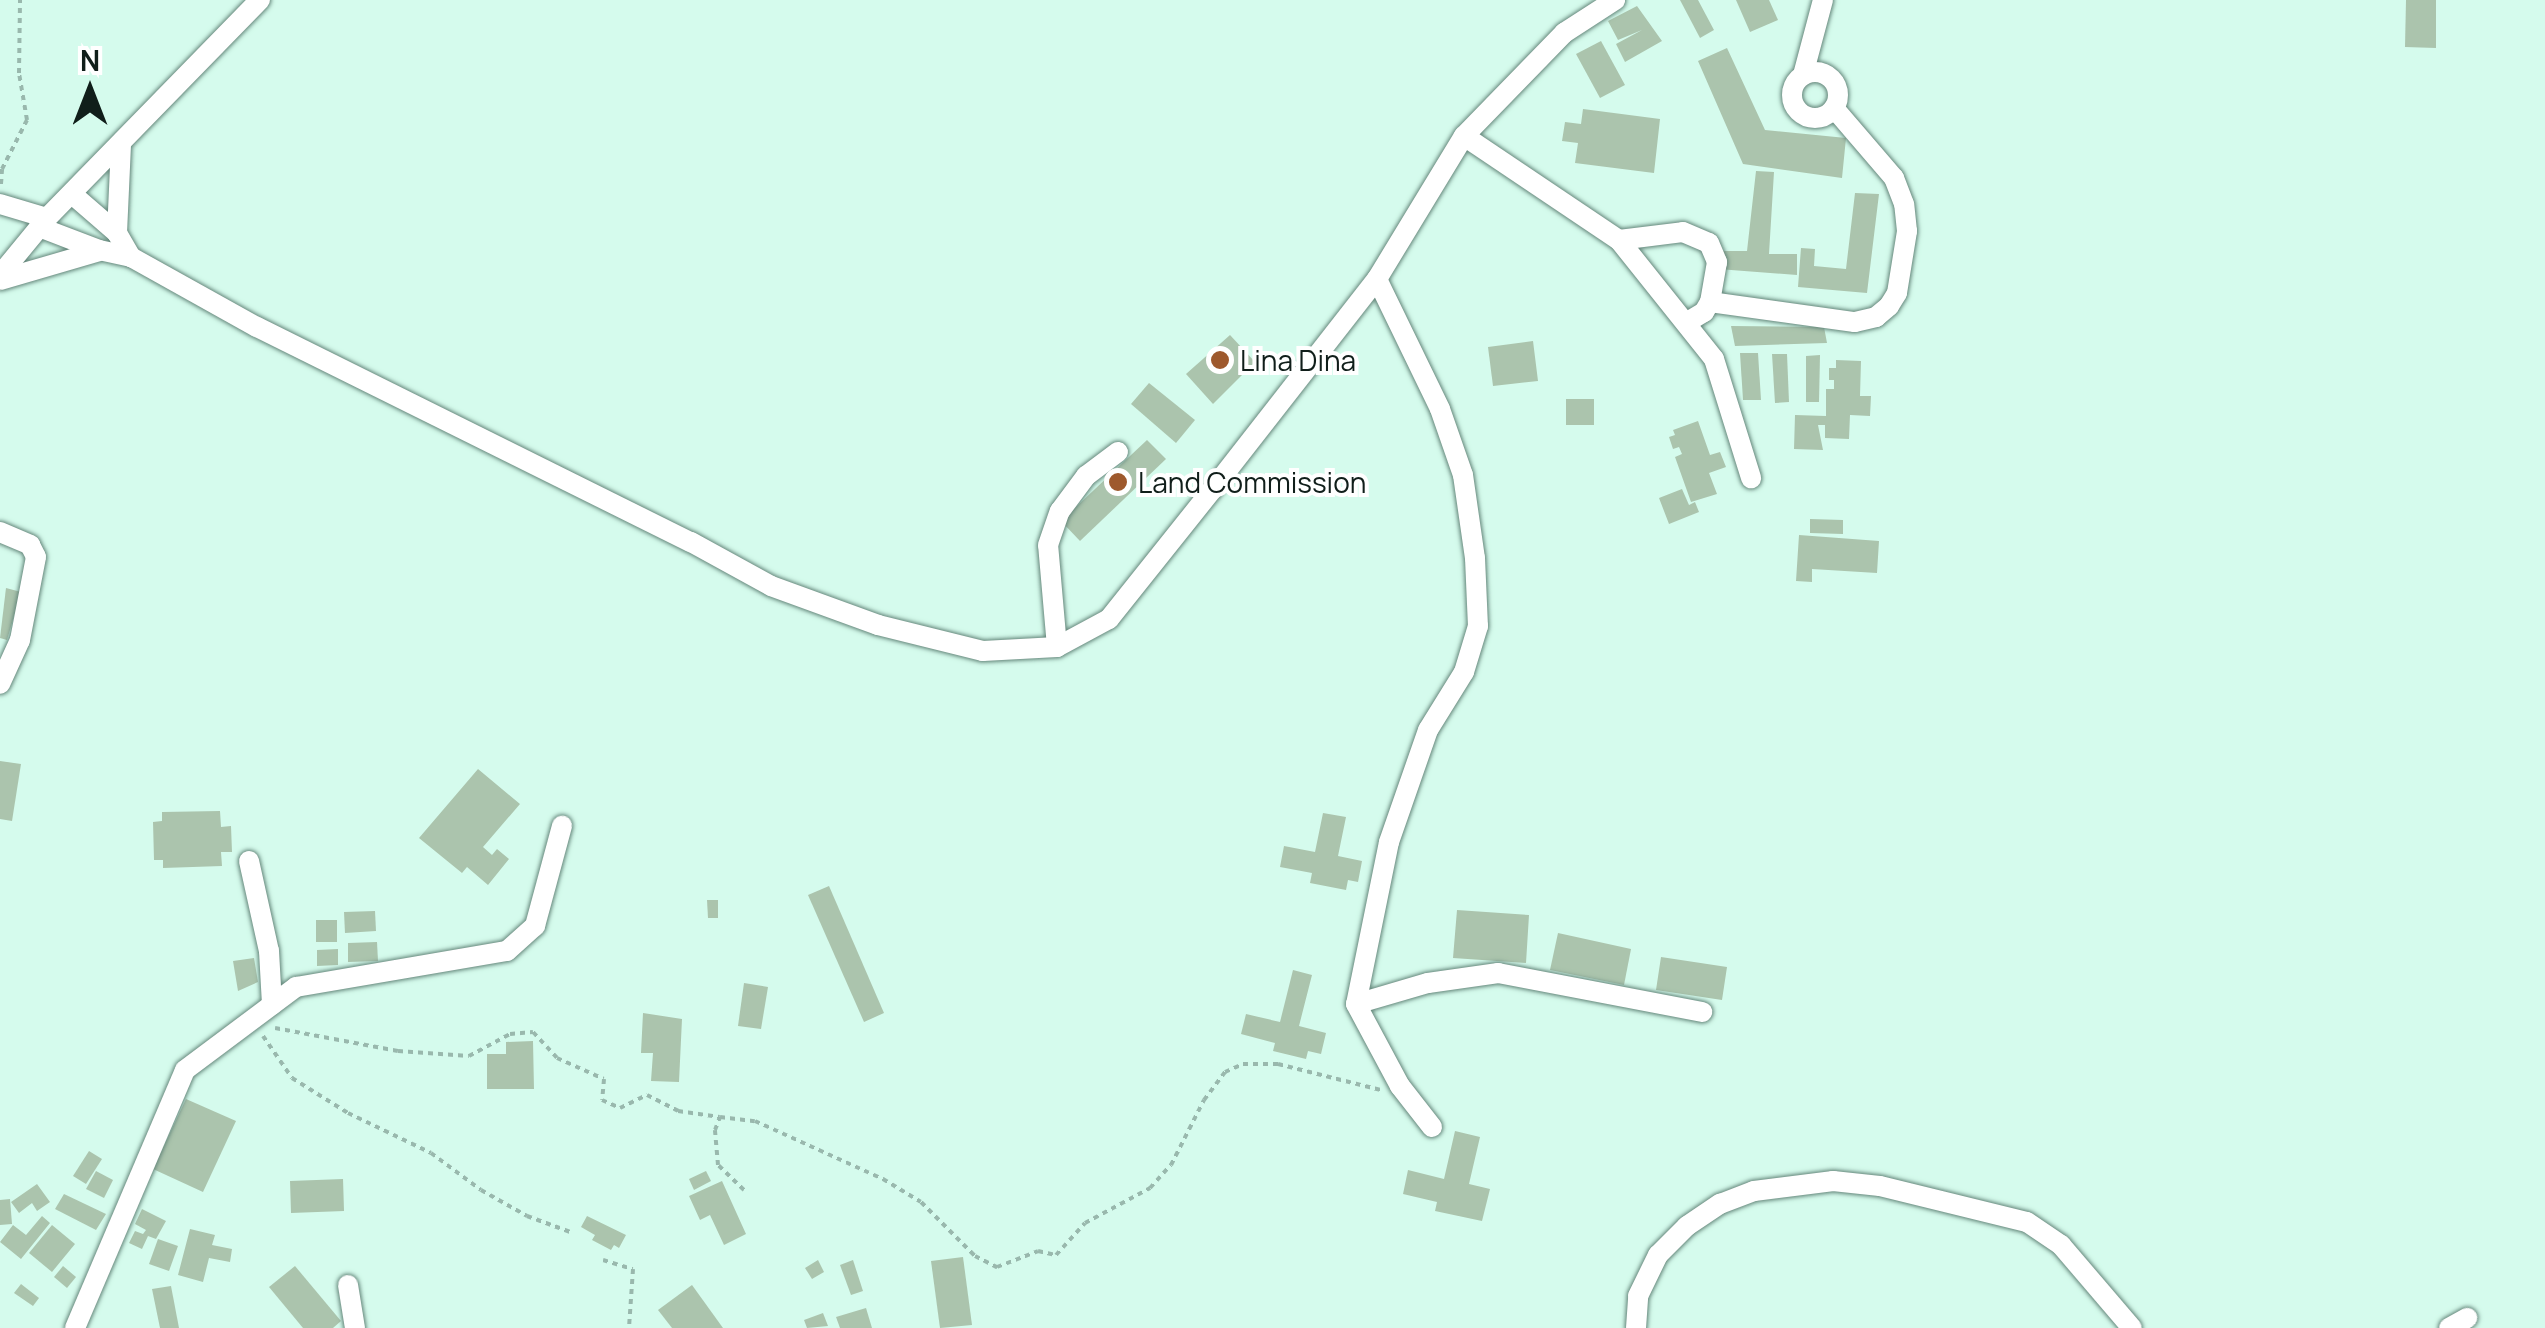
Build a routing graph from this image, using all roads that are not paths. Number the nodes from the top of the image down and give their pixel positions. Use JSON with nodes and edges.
{"nodes":[{"id":1,"x":260,"y":0,"type":"edge"},
{"id":2,"x":1615,"y":0,"type":"edge"},
{"id":3,"x":1824,"y":0,"type":"edge"},
{"id":4,"x":1803,"y":75,"type":"junction"},
{"id":5,"x":1834,"y":108,"type":"junction"},
{"id":6,"x":1464,"y":136,"type":"junction"},
{"id":7,"x":121,"y":145,"type":"junction"},
{"id":8,"x":72,"y":194,"type":"junction"},
{"id":9,"x":0,"y":204,"type":"edge"},
{"id":10,"x":43,"y":223,"type":"junction"},
{"id":11,"x":117,"y":233,"type":"junction"},
{"id":12,"x":1619,"y":240,"type":"junction"},
{"id":13,"x":99,"y":250,"type":"junction"},
{"id":14,"x":131,"y":257,"type":"junction"},
{"id":15,"x":0,"y":278,"type":"edge"},
{"id":16,"x":1376,"y":279,"type":"junction"},
{"id":17,"x":1710,"y":302,"type":"junction"},
{"id":18,"x":1686,"y":323,"type":"junction"},
{"id":19,"x":1118,"y":452,"type":"dead end"},
{"id":20,"x":1751,"y":478,"type":"dead end"},
{"id":21,"x":0,"y":532,"type":"edge"},
{"id":22,"x":1057,"y":647,"type":"junction"},
{"id":23,"x":0,"y":684,"type":"edge"},
{"id":24,"x":562,"y":826,"type":"dead end"},
{"id":25,"x":249,"y":861,"type":"dead end"},
{"id":26,"x":1356,"y":1004,"type":"junction"},
{"id":27,"x":264,"y":1011,"type":"junction"},
{"id":28,"x":1702,"y":1012,"type":"dead end"},
{"id":29,"x":1432,"y":1127,"type":"dead end"},
{"id":30,"x":348,"y":1285,"type":"dead end"},
{"id":31,"x":75,"y":1328,"type":"edge"},
{"id":32,"x":356,"y":1328,"type":"edge"},
{"id":33,"x":1636,"y":1328,"type":"edge"},
{"id":34,"x":2132,"y":1328,"type":"edge"}],
"edges":[{"from":1,"to":7,"type":"street"},
{"from":2,"to":6,"type":"street"},
{"from":3,"to":4,"type":"street"},
{"from":4,"to":5,"type":"street"},
{"from":4,"to":5,"type":"street"},
{"from":5,"to":17,"type":"street"},
{"from":6,"to":12,"type":"street"},
{"from":6,"to":16,"type":"street"},
{"from":7,"to":8,"type":"street"},
{"from":7,"to":11,"type":"street"},
{"from":8,"to":10,"type":"street"},
{"from":8,"to":11,"type":"street"},
{"from":9,"to":10,"type":"street"},
{"from":10,"to":13,"type":"street"},
{"from":10,"to":15,"type":"street"},
{"from":11,"to":14,"type":"street"},
{"from":12,"to":17,"type":"street"},
{"from":12,"to":18,"type":"street"},
{"from":13,"to":14,"type":"street"},
{"from":13,"to":15,"type":"street"},
{"from":14,"to":22,"type":"street"},
{"from":16,"to":22,"type":"street"},
{"from":16,"to":26,"type":"street"},
{"from":17,"to":18,"type":"street"},
{"from":18,"to":20,"type":"street"},
{"from":19,"to":22,"type":"street"},
{"from":21,"to":23,"type":"street"},
{"from":24,"to":27,"type":"street"},
{"from":25,"to":27,"type":"street"},
{"from":26,"to":28,"type":"street"},
{"from":26,"to":29,"type":"street"},
{"from":27,"to":31,"type":"street"},
{"from":30,"to":32,"type":"street"},
{"from":33,"to":34,"type":"street"}]}
